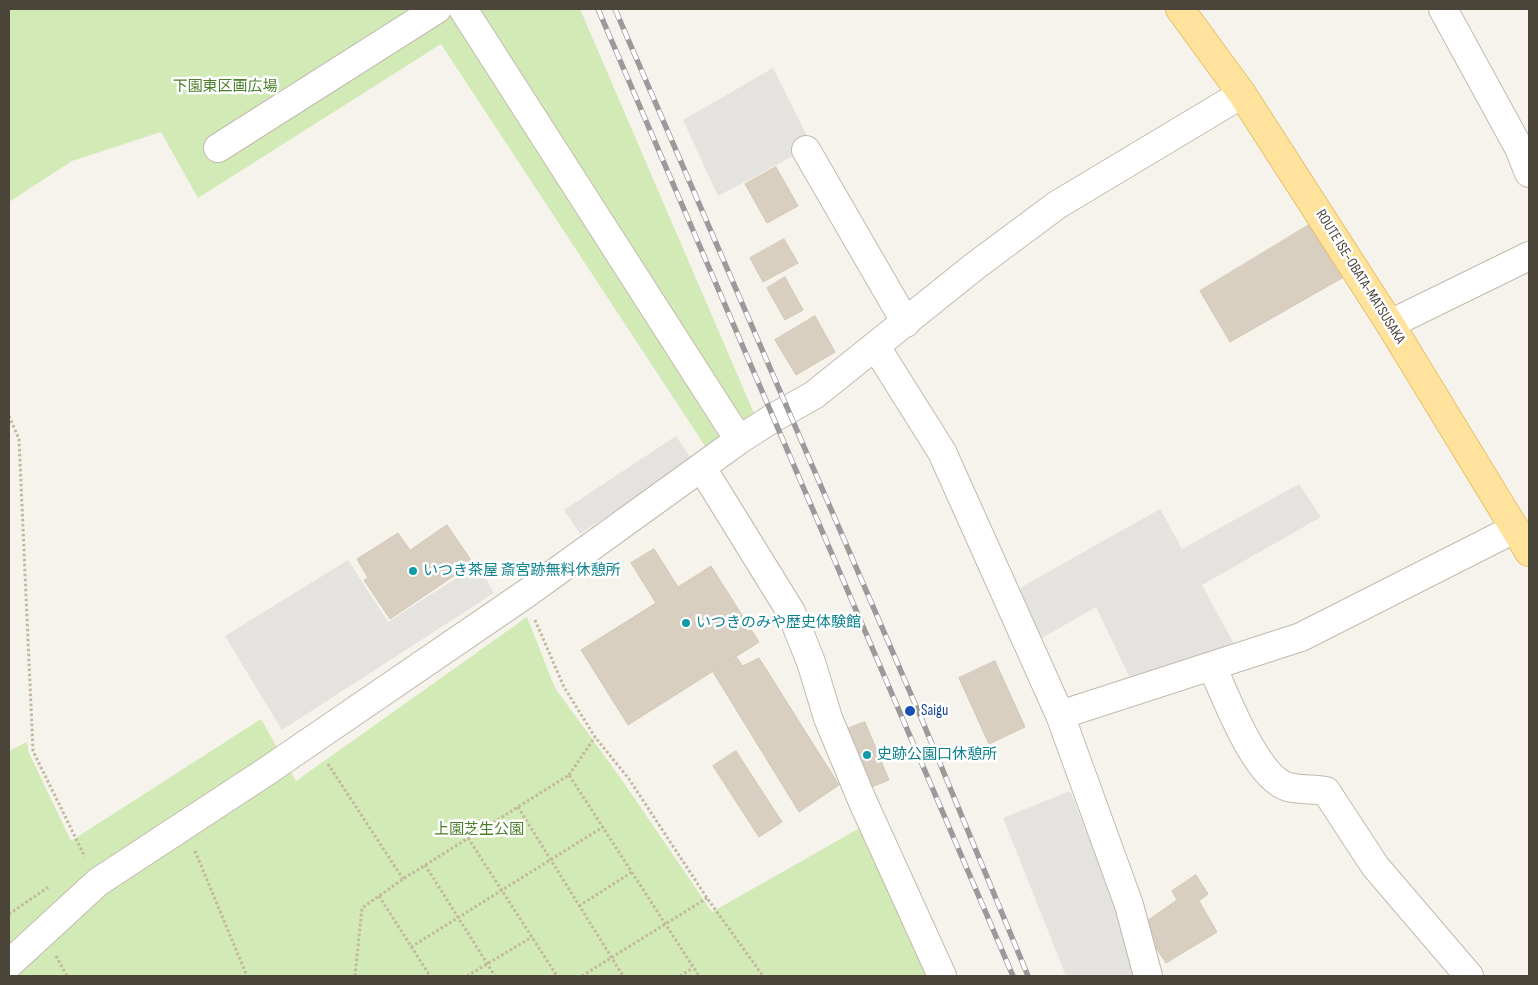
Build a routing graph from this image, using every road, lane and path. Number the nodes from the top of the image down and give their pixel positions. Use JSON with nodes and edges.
{"nodes":[{"id":1,"x":437,"y":9,"type":"edge"},
{"id":2,"x":463,"y":9,"type":"edge"},
{"id":3,"x":1180,"y":9,"type":"edge"},
{"id":4,"x":1443,"y":9,"type":"edge"},
{"id":5,"x":1242,"y":94,"type":"junction"},
{"id":6,"x":218,"y":148,"type":"dead end"},
{"id":7,"x":806,"y":150,"type":"dead end"},
{"id":8,"x":1529,"y":173,"type":"edge"},
{"id":9,"x":1529,"y":256,"type":"edge"},
{"id":10,"x":906,"y":324,"type":"junction"},
{"id":11,"x":1390,"y":324,"type":"junction"},
{"id":12,"x":876,"y":347,"type":"junction"},
{"id":13,"x":9,"y":416,"type":"edge"},
{"id":14,"x":739,"y":440,"type":"junction"},
{"id":15,"x":702,"y":468,"type":"junction"},
{"id":16,"x":1514,"y":529,"type":"junction"},
{"id":17,"x":1529,"y":552,"type":"edge"},
{"id":18,"x":527,"y":593,"type":"junction"},
{"id":19,"x":1212,"y":666,"type":"junction"},
{"id":20,"x":1060,"y":715,"type":"junction"},
{"id":21,"x":595,"y":737,"type":"junction"},
{"id":22,"x":312,"y":740,"type":"junction"},
{"id":23,"x":569,"y":775,"type":"junction"},
{"id":24,"x":518,"y":807,"type":"junction"},
{"id":25,"x":185,"y":825,"type":"junction"},
{"id":26,"x":603,"y":828,"type":"junction"},
{"id":27,"x":468,"y":838,"type":"junction"},
{"id":28,"x":551,"y":860,"type":"junction"},
{"id":29,"x":425,"y":865,"type":"junction"},
{"id":30,"x":632,"y":872,"type":"junction"},
{"id":31,"x":402,"y":879,"type":"junction"},
{"id":32,"x":98,"y":882,"type":"junction"},
{"id":33,"x":502,"y":890,"type":"junction"},
{"id":34,"x":379,"y":896,"type":"junction"},
{"id":35,"x":707,"y":898,"type":"junction"},
{"id":36,"x":579,"y":906,"type":"junction"},
{"id":37,"x":458,"y":917,"type":"junction"},
{"id":38,"x":665,"y":923,"type":"junction"},
{"id":39,"x":532,"y":937,"type":"junction"},
{"id":40,"x":411,"y":947,"type":"junction"},
{"id":41,"x":612,"y":957,"type":"junction"},
{"id":42,"x":9,"y":964,"type":"edge"},
{"id":43,"x":487,"y":964,"type":"junction"},
{"id":44,"x":694,"y":968,"type":"junction"},
{"id":45,"x":246,"y":976,"type":"edge"},
{"id":46,"x":355,"y":976,"type":"edge"},
{"id":47,"x":430,"y":976,"type":"edge"},
{"id":48,"x":467,"y":976,"type":"edge"},
{"id":49,"x":495,"y":976,"type":"edge"},
{"id":50,"x":558,"y":976,"type":"edge"},
{"id":51,"x":582,"y":976,"type":"edge"},
{"id":52,"x":623,"y":976,"type":"edge"},
{"id":53,"x":680,"y":976,"type":"edge"},
{"id":54,"x":699,"y":976,"type":"edge"},
{"id":55,"x":763,"y":976,"type":"edge"},
{"id":56,"x":942,"y":976,"type":"edge"},
{"id":57,"x":1148,"y":976,"type":"edge"},
{"id":58,"x":1469,"y":976,"type":"edge"}],
"edges":[{"from":1,"to":6,"type":"street"},
{"from":2,"to":14,"type":"street"},
{"from":3,"to":5,"type":"main road","name":"ROUTE ISE-OBATA-MATSUSAKA"},
{"from":4,"to":8,"type":"street"},
{"from":5,"to":10,"type":"street"},
{"from":5,"to":11,"type":"main road","name":"ROUTE ISE-OBATA-MATSUSAKA"},
{"from":7,"to":10,"type":"street"},
{"from":9,"to":11,"type":"street"},
{"from":10,"to":12,"type":"street"},
{"from":11,"to":16,"type":"main road","name":"ROUTE ISE-OBATA-MATSUSAKA"},
{"from":12,"to":14,"type":"street"},
{"from":12,"to":20,"type":"street"},
{"from":13,"to":32,"type":"path"},
{"from":14,"to":15,"type":"street"},
{"from":15,"to":18,"type":"street"},
{"from":15,"to":56,"type":"street"},
{"from":16,"to":17,"type":"main road","name":"ROUTE ISE-OBATA-MATSUSAKA"},
{"from":16,"to":19,"type":"street"},
{"from":18,"to":21,"type":"path"},
{"from":18,"to":22,"type":"street"},
{"from":19,"to":20,"type":"street"},
{"from":19,"to":58,"type":"street"},
{"from":20,"to":57,"type":"street"},
{"from":21,"to":23,"type":"path"},
{"from":21,"to":35,"type":"path"},
{"from":22,"to":25,"type":"street"},
{"from":22,"to":31,"type":"path"},
{"from":23,"to":24,"type":"path"},
{"from":23,"to":26,"type":"path"},
{"from":24,"to":27,"type":"path"},
{"from":24,"to":28,"type":"path"},
{"from":25,"to":32,"type":"street"},
{"from":25,"to":45,"type":"path"},
{"from":26,"to":28,"type":"path"},
{"from":26,"to":30,"type":"path"},
{"from":27,"to":29,"type":"path"},
{"from":27,"to":33,"type":"path"},
{"from":28,"to":33,"type":"path"},
{"from":28,"to":36,"type":"path"},
{"from":29,"to":31,"type":"path"},
{"from":29,"to":37,"type":"path"},
{"from":30,"to":36,"type":"path"},
{"from":30,"to":38,"type":"path"},
{"from":31,"to":34,"type":"path"},
{"from":32,"to":42,"type":"street"},
{"from":33,"to":37,"type":"path"},
{"from":33,"to":39,"type":"path"},
{"from":34,"to":40,"type":"path"},
{"from":34,"to":46,"type":"path"},
{"from":35,"to":38,"type":"path"},
{"from":35,"to":55,"type":"path"},
{"from":36,"to":41,"type":"path"},
{"from":37,"to":40,"type":"path"},
{"from":37,"to":43,"type":"path"},
{"from":38,"to":41,"type":"path"},
{"from":38,"to":44,"type":"path"},
{"from":39,"to":43,"type":"path"},
{"from":39,"to":50,"type":"path"},
{"from":40,"to":47,"type":"path"},
{"from":41,"to":51,"type":"path"},
{"from":41,"to":52,"type":"path"},
{"from":43,"to":48,"type":"path"},
{"from":43,"to":49,"type":"path"},
{"from":44,"to":53,"type":"path"},
{"from":44,"to":54,"type":"path"}]}
